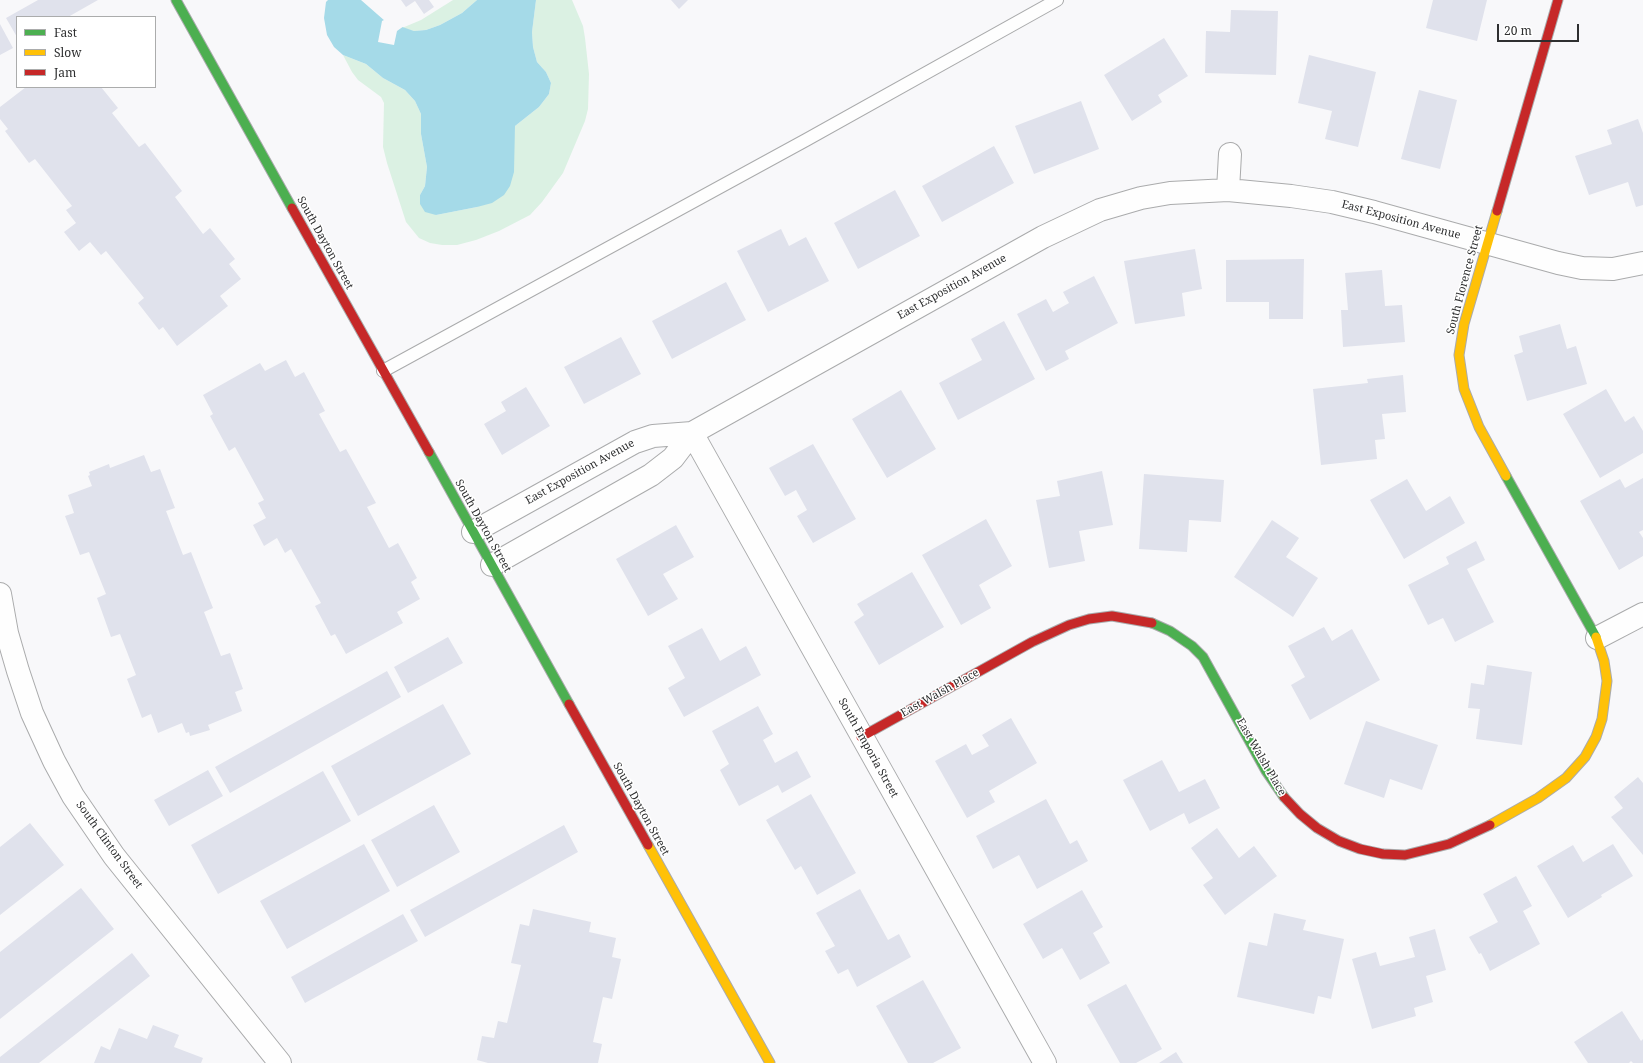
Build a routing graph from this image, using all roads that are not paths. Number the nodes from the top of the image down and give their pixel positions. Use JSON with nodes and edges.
{"nodes":[{"id":1,"x":176,"y":0,"type":"edge"},
{"id":2,"x":1057,"y":0,"type":"edge"},
{"id":3,"x":1558,"y":0,"type":"edge"},
{"id":4,"x":1230,"y":154,"type":"dead end"},
{"id":5,"x":1228,"y":190,"type":"junction"},
{"id":6,"x":1486,"y":243,"type":"junction"},
{"id":7,"x":1643,"y":264,"type":"edge"},
{"id":8,"x":383,"y":371,"type":"junction"},
{"id":9,"x":692,"y":433,"type":"junction"},
{"id":10,"x":473,"y":532,"type":"junction"},
{"id":11,"x":492,"y":565,"type":"junction"},
{"id":12,"x":0,"y":594,"type":"edge"},
{"id":13,"x":1643,"y":614,"type":"edge"},
{"id":14,"x":1598,"y":638,"type":"junction"},
{"id":15,"x":861,"y":737,"type":"junction"},
{"id":16,"x":280,"y":1063,"type":"edge"},
{"id":17,"x":770,"y":1063,"type":"edge"},
{"id":18,"x":1045,"y":1063,"type":"edge"}],
"edges":[{"from":1,"to":8,"type":"street","name":"South Dayton Street"},
{"from":2,"to":8,"type":"lane"},
{"from":3,"to":6,"type":"street","name":"South Florence Street"},
{"from":4,"to":5,"type":"street"},
{"from":5,"to":6,"type":"street","name":"East Exposition Avenue"},
{"from":5,"to":9,"type":"street","name":"East Exposition Avenue"},
{"from":6,"to":7,"type":"street","name":"East Exposition Avenue"},
{"from":6,"to":14,"type":"street","name":"South Florence Street"},
{"from":8,"to":10,"type":"street","name":"South Dayton Street"},
{"from":9,"to":10,"type":"street","name":"East Exposition Avenue"},
{"from":9,"to":11,"type":"street","name":"East Exposition Avenue"},
{"from":9,"to":15,"type":"street","name":"South Emporia Street"},
{"from":10,"to":11,"type":"street","name":"South Dayton Street"},
{"from":11,"to":17,"type":"street","name":"South Dayton Street"},
{"from":12,"to":16,"type":"street","name":"South Clinton Street"},
{"from":13,"to":14,"type":"street"},
{"from":14,"to":15,"type":"street","name":"East Walsh Place"},
{"from":15,"to":18,"type":"street","name":"South Emporia Street"}]}
